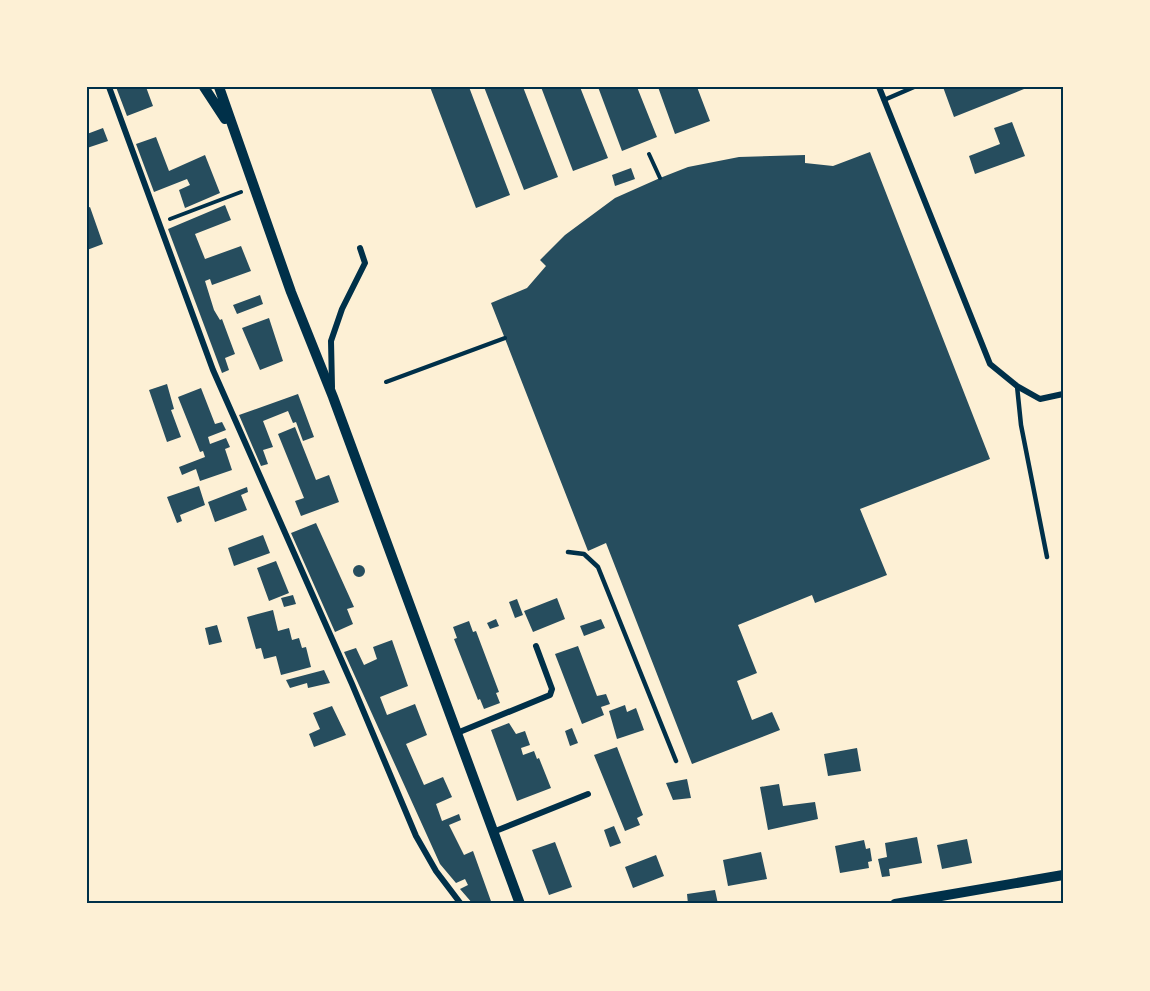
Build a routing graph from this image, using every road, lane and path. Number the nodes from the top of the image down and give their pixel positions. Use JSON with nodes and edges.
{"nodes":[{"id":1,"x":109,"y":87,"type":"edge"},
{"id":2,"x":204,"y":87,"type":"edge"},
{"id":3,"x":219,"y":87,"type":"edge"},
{"id":4,"x":879,"y":87,"type":"edge"},
{"id":5,"x":914,"y":87,"type":"edge"},
{"id":6,"x":884,"y":100,"type":"junction"},
{"id":7,"x":234,"y":131,"type":"junction"},
{"id":8,"x":649,"y":154,"type":"dead end"},
{"id":9,"x":660,"y":177,"type":"dead end"},
{"id":10,"x":254,"y":188,"type":"junction"},
{"id":11,"x":158,"y":224,"type":"junction"},
{"id":12,"x":360,"y":248,"type":"dead end"},
{"id":13,"x":504,"y":338,"type":"dead end"},
{"id":14,"x":386,"y":382,"type":"dead end"},
{"id":15,"x":1017,"y":386,"type":"junction"},
{"id":16,"x":1063,"y":394,"type":"edge"},
{"id":17,"x":333,"y":397,"type":"junction"},
{"id":18,"x":568,"y":552,"type":"dead end"},
{"id":19,"x":1047,"y":557,"type":"dead end"},
{"id":20,"x":536,"y":646,"type":"dead end"},
{"id":21,"x":457,"y":733,"type":"junction"},
{"id":22,"x":676,"y":761,"type":"dead end"},
{"id":23,"x":588,"y":794,"type":"dead end"},
{"id":24,"x":493,"y":832,"type":"junction"},
{"id":25,"x":1063,"y":875,"type":"edge"},
{"id":26,"x":461,"y":904,"type":"edge"},
{"id":27,"x":520,"y":904,"type":"edge"},
{"id":28,"x":895,"y":904,"type":"edge"}],
"edges":[{"from":1,"to":11,"type":"street"},
{"from":2,"to":7,"type":"street"},
{"from":3,"to":7,"type":"street"},
{"from":4,"to":6,"type":"street"},
{"from":5,"to":6,"type":"lane"},
{"from":6,"to":15,"type":"street"},
{"from":7,"to":10,"type":"street"},
{"from":8,"to":9,"type":"path"},
{"from":10,"to":11,"type":"path"},
{"from":10,"to":17,"type":"street"},
{"from":11,"to":26,"type":"street"},
{"from":12,"to":17,"type":"street"},
{"from":13,"to":14,"type":"path"},
{"from":15,"to":16,"type":"street"},
{"from":15,"to":19,"type":"lane"},
{"from":17,"to":21,"type":"street"},
{"from":18,"to":22,"type":"lane"},
{"from":20,"to":21,"type":"street"},
{"from":21,"to":24,"type":"street"},
{"from":23,"to":24,"type":"street"},
{"from":24,"to":27,"type":"street"},
{"from":25,"to":28,"type":"street"}]}
